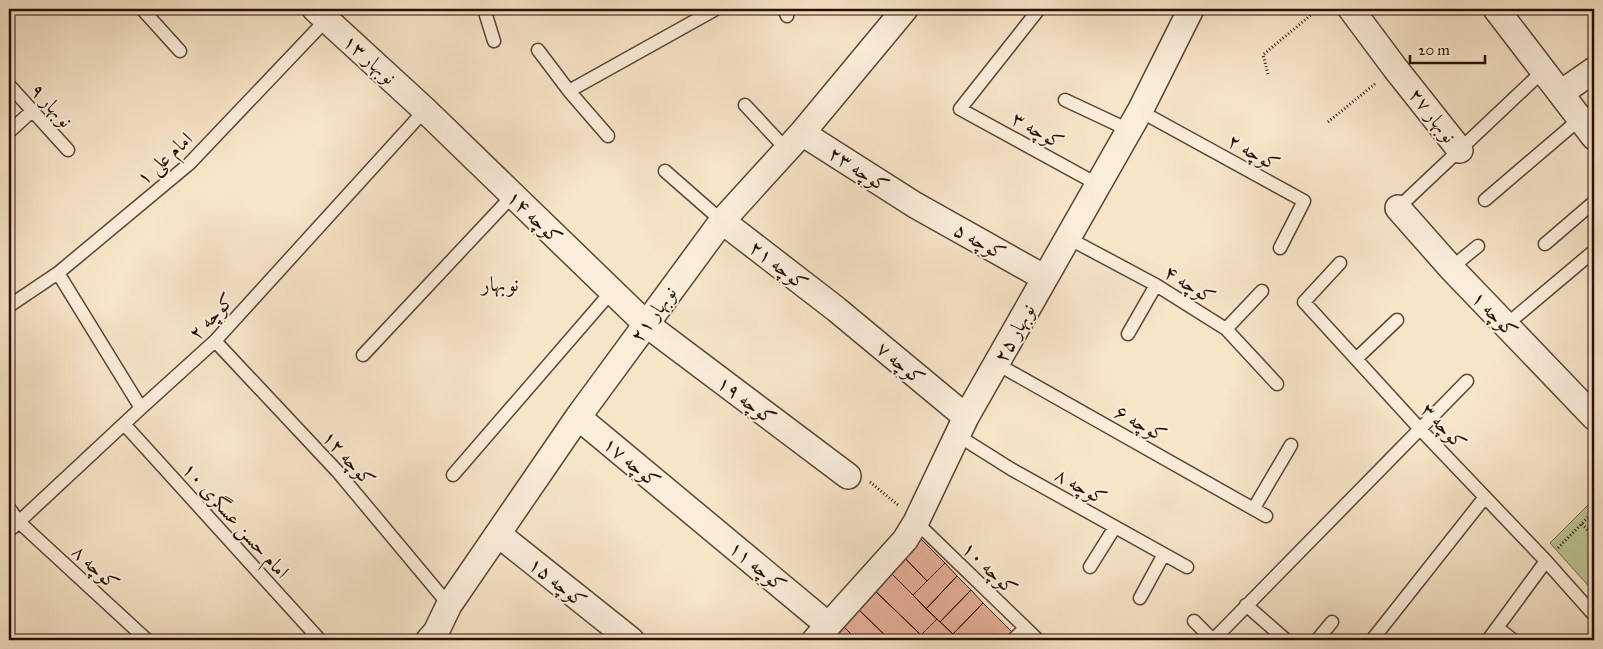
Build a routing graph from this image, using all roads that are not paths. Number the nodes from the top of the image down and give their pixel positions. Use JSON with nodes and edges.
{"nodes":[{"id":1,"x":142,"y":9,"type":"edge"},
{"id":2,"x":484,"y":9,"type":"edge"},
{"id":3,"x":716,"y":9,"type":"edge"},
{"id":4,"x":905,"y":9,"type":"edge"},
{"id":5,"x":1039,"y":9,"type":"edge"},
{"id":6,"x":1192,"y":9,"type":"edge"},
{"id":7,"x":1351,"y":9,"type":"edge"},
{"id":8,"x":1496,"y":9,"type":"edge"},
{"id":9,"x":320,"y":14,"type":"edge"},
{"id":10,"x":494,"y":41,"type":"dead end"},
{"id":11,"x":538,"y":50,"type":"dead end"},
{"id":12,"x":180,"y":51,"type":"dead end"},
{"id":13,"x":1544,"y":70,"type":"junction"},
{"id":14,"x":1594,"y":70,"type":"edge"},
{"id":15,"x":9,"y":85,"type":"edge"},
{"id":16,"x":570,"y":91,"type":"junction"},
{"id":17,"x":1561,"y":93,"type":"junction"},
{"id":18,"x":1064,"y":100,"type":"dead end"},
{"id":19,"x":745,"y":105,"type":"dead end"},
{"id":20,"x":425,"y":110,"type":"junction"},
{"id":21,"x":32,"y":111,"type":"junction"},
{"id":22,"x":1134,"y":120,"type":"junction"},
{"id":23,"x":1587,"y":127,"type":"edge"},
{"id":24,"x":9,"y":132,"type":"edge"},
{"id":25,"x":608,"y":136,"type":"dead end"},
{"id":26,"x":795,"y":142,"type":"junction"},
{"id":27,"x":68,"y":150,"type":"dead end"},
{"id":28,"x":1460,"y":150,"type":"junction"},
{"id":29,"x":665,"y":171,"type":"dead end"},
{"id":30,"x":1097,"y":184,"type":"junction"},
{"id":31,"x":513,"y":195,"type":"junction"},
{"id":32,"x":1485,"y":200,"type":"dead end"},
{"id":33,"x":1594,"y":202,"type":"edge"},
{"id":34,"x":915,"y":205,"type":"joint"},
{"id":35,"x":1398,"y":208,"type":"joint"},
{"id":36,"x":722,"y":221,"type":"junction"},
{"id":37,"x":1068,"y":238,"type":"junction"},
{"id":38,"x":1545,"y":244,"type":"dead end"},
{"id":39,"x":1478,"y":246,"type":"dead end"},
{"id":40,"x":1280,"y":248,"type":"dead end"},
{"id":41,"x":1594,"y":251,"type":"edge"},
{"id":42,"x":1340,"y":264,"type":"dead end"},
{"id":43,"x":1451,"y":268,"type":"junction"},
{"id":44,"x":58,"y":273,"type":"junction"},
{"id":45,"x":1045,"y":278,"type":"junction"},
{"id":46,"x":1156,"y":285,"type":"junction"},
{"id":47,"x":612,"y":291,"type":"junction"},
{"id":48,"x":1262,"y":291,"type":"dead end"},
{"id":49,"x":9,"y":306,"type":"edge"},
{"id":50,"x":836,"y":309,"type":"joint"},
{"id":51,"x":1396,"y":320,"type":"dead end"},
{"id":52,"x":646,"y":324,"type":"junction"},
{"id":53,"x":1506,"y":325,"type":"junction"},
{"id":54,"x":1226,"y":329,"type":"junction"},
{"id":55,"x":1128,"y":334,"type":"dead end"},
{"id":56,"x":215,"y":341,"type":"junction"},
{"id":57,"x":362,"y":354,"type":"dead end"},
{"id":58,"x":1356,"y":359,"type":"junction"},
{"id":59,"x":997,"y":364,"type":"junction"},
{"id":60,"x":1467,"y":382,"type":"dead end"},
{"id":61,"x":1276,"y":384,"type":"dead end"},
{"id":62,"x":141,"y":408,"type":"junction"},
{"id":63,"x":578,"y":417,"type":"junction"},
{"id":64,"x":1594,"y":417,"type":"edge"},
{"id":65,"x":124,"y":424,"type":"junction"},
{"id":66,"x":962,"y":426,"type":"junction"},
{"id":67,"x":1420,"y":429,"type":"junction"},
{"id":68,"x":1291,"y":445,"type":"dead end"},
{"id":69,"x":453,"y":475,"type":"dead end"},
{"id":70,"x":848,"y":476,"type":"road end"},
{"id":71,"x":1485,"y":497,"type":"junction"},
{"id":72,"x":9,"y":508,"type":"edge"},
{"id":73,"x":687,"y":508,"type":"joint"},
{"id":74,"x":1254,"y":508,"type":"junction"},
{"id":75,"x":1266,"y":516,"type":"dead end"},
{"id":76,"x":19,"y":522,"type":"junction"},
{"id":77,"x":916,"y":522,"type":"junction"},
{"id":78,"x":1116,"y":527,"type":"junction"},
{"id":79,"x":9,"y":531,"type":"edge"},
{"id":80,"x":498,"y":534,"type":"junction"},
{"id":81,"x":1164,"y":554,"type":"junction"},
{"id":82,"x":1546,"y":561,"type":"junction"},
{"id":83,"x":1090,"y":567,"type":"dead end"},
{"id":84,"x":1187,"y":567,"type":"dead end"},
{"id":85,"x":1140,"y":598,"type":"dead end"},
{"id":86,"x":449,"y":605,"type":"junction"},
{"id":87,"x":1246,"y":605,"type":"junction"},
{"id":88,"x":1594,"y":614,"type":"edge"},
{"id":89,"x":1194,"y":621,"type":"dead end"},
{"id":90,"x":1332,"y":622,"type":"dead end"},
{"id":91,"x":1025,"y":628,"type":"junction"},
{"id":92,"x":1498,"y":628,"type":"junction"},
{"id":93,"x":822,"y":632,"type":"edge"},
{"id":94,"x":625,"y":635,"type":"edge"},
{"id":95,"x":437,"y":637,"type":"edge"},
{"id":96,"x":147,"y":640,"type":"edge"},
{"id":97,"x":320,"y":640,"type":"edge"},
{"id":98,"x":1013,"y":640,"type":"edge"},
{"id":99,"x":1038,"y":640,"type":"edge"},
{"id":100,"x":1213,"y":640,"type":"edge"},
{"id":101,"x":1286,"y":640,"type":"edge"},
{"id":102,"x":1317,"y":640,"type":"edge"},
{"id":103,"x":1372,"y":640,"type":"edge"},
{"id":104,"x":1488,"y":640,"type":"edge"},
{"id":105,"x":1513,"y":640,"type":"edge"}],
"edges":[{"from":1,"to":12,"type":"lane"},
{"from":2,"to":10,"type":"lane"},
{"from":3,"to":16,"type":"lane"},
{"from":4,"to":26,"type":"street","name":"نوبهار ۲۱"},
{"from":5,"to":30,"type":"lane","name":"کوچه ۳"},
{"from":6,"to":22,"type":"street","name":"نوبهار ۲۵"},
{"from":7,"to":28,"type":"street","name":"نوبهار ۲۷"},
{"from":8,"to":13,"type":"street"},
{"from":9,"to":20,"type":"street","name":"نوبهار ۱۳"},
{"from":9,"to":44,"type":"lane","name":"امام علی ۱"},
{"from":11,"to":16,"type":"lane"},
{"from":13,"to":17,"type":"street"},
{"from":13,"to":28,"type":"lane"},
{"from":14,"to":17,"type":"street"},
{"from":15,"to":21,"type":"lane","name":"نوبهار ۹"},
{"from":16,"to":25,"type":"lane"},
{"from":17,"to":23,"type":"street"},
{"from":18,"to":22,"type":"lane"},
{"from":19,"to":26,"type":"lane"},
{"from":20,"to":31,"type":"street","name":"کوچه ۱۴"},
{"from":20,"to":56,"type":"lane","name":"کوچه ۲"},
{"from":21,"to":24,"type":"lane"},
{"from":21,"to":27,"type":"lane","name":"نوبهار ۹"},
{"from":22,"to":30,"type":"street","name":"نوبهار ۲۵"},
{"from":22,"to":40,"type":"lane","name":"کوچه ۲"},
{"from":23,"to":32,"type":"lane"},
{"from":26,"to":34,"type":"street","name":"کوچه ۲۳"},
{"from":26,"to":36,"type":"street","name":"نوبهار ۲۱"},
{"from":28,"to":35,"type":"lane"},
{"from":29,"to":36,"type":"lane"},
{"from":30,"to":37,"type":"street","name":"نوبهار ۲۵"},
{"from":31,"to":47,"type":"street","name":"کوچه ۱۴"},
{"from":31,"to":57,"type":"lane"},
{"from":33,"to":38,"type":"lane"},
{"from":34,"to":45,"type":"street","name":"کوچه ۵"},
{"from":35,"to":43,"type":"street","name":"کوچه ۱"},
{"from":36,"to":50,"type":"street","name":"کوچه ۲۱"},
{"from":36,"to":52,"type":"street","name":"نوبهار ۲۱"},
{"from":37,"to":45,"type":"street","name":"نوبهار ۲۵"},
{"from":37,"to":46,"type":"lane","name":"کوچه ۴"},
{"from":39,"to":43,"type":"lane"},
{"from":41,"to":53,"type":"lane"},
{"from":42,"to":58,"type":"lane","name":"کوچه ۳"},
{"from":43,"to":53,"type":"street","name":"کوچه ۱"},
{"from":44,"to":49,"type":"lane","name":"امام علی ۱"},
{"from":44,"to":62,"type":"lane"},
{"from":45,"to":59,"type":"street","name":"نوبهار ۲۵"},
{"from":46,"to":54,"type":"lane","name":"کوچه ۴"},
{"from":46,"to":55,"type":"lane"},
{"from":47,"to":52,"type":"street","name":"کوچه ۱۴"},
{"from":47,"to":69,"type":"lane"},
{"from":48,"to":54,"type":"lane"},
{"from":50,"to":66,"type":"street","name":"کوچه ۷"},
{"from":51,"to":58,"type":"lane"},
{"from":52,"to":63,"type":"street","name":"نوبهار ۲۱"},
{"from":52,"to":70,"type":"street","name":"کوچه ۱۹"},
{"from":53,"to":64,"type":"street","name":"کوچه ۱"},
{"from":54,"to":61,"type":"lane","name":"کوچه ۴"},
{"from":56,"to":62,"type":"lane","name":"کوچه ۲"},
{"from":56,"to":86,"type":"lane","name":"کوچه ۱۲"},
{"from":58,"to":67,"type":"lane","name":"کوچه ۳"},
{"from":59,"to":66,"type":"street","name":"نوبهار ۲۵"},
{"from":59,"to":74,"type":"lane","name":"کوچه ۶"},
{"from":60,"to":67,"type":"lane"},
{"from":62,"to":65,"type":"lane","name":"کوچه ۲"},
{"from":63,"to":73,"type":"street","name":"کوچه ۱۷"},
{"from":63,"to":80,"type":"street","name":"نوبهار ۲۱"},
{"from":65,"to":76,"type":"lane","name":"کوچه ۲"},
{"from":65,"to":97,"type":"lane","name":"امام حسن عسگری ۱۰"},
{"from":66,"to":77,"type":"street","name":"نوبهار ۲۵"},
{"from":66,"to":78,"type":"lane","name":"کوچه ۸"},
{"from":67,"to":71,"type":"lane","name":"کوچه ۳"},
{"from":67,"to":87,"type":"lane"},
{"from":68,"to":74,"type":"lane"},
{"from":71,"to":82,"type":"lane","name":"کوچه ۳"},
{"from":71,"to":103,"type":"lane"},
{"from":72,"to":76,"type":"lane","name":"کوچه ۸"},
{"from":73,"to":93,"type":"street","name":"کوچه ۱۱"},
{"from":74,"to":75,"type":"lane","name":"کوچه ۶"},
{"from":76,"to":79,"type":"lane","name":"کوچه ۲"},
{"from":76,"to":96,"type":"lane","name":"کوچه ۸"},
{"from":77,"to":91,"type":"lane","name":"کوچه ۱۰"},
{"from":77,"to":93,"type":"street","name":"نوبهار ۲۵"},
{"from":78,"to":81,"type":"lane","name":"کوچه ۸"},
{"from":78,"to":83,"type":"lane"},
{"from":80,"to":86,"type":"street","name":"نوبهار ۲۱"},
{"from":80,"to":94,"type":"street","name":"کوچه ۱۵"},
{"from":81,"to":84,"type":"lane","name":"کوچه ۸"},
{"from":81,"to":85,"type":"lane"},
{"from":82,"to":88,"type":"lane","name":"کوچه ۳"},
{"from":82,"to":92,"type":"lane"},
{"from":86,"to":95,"type":"street","name":"نوبهار ۲۱"},
{"from":87,"to":100,"type":"lane"},
{"from":87,"to":101,"type":"lane"},
{"from":89,"to":100,"type":"lane"},
{"from":90,"to":102,"type":"lane"},
{"from":91,"to":98,"type":"lane"},
{"from":91,"to":99,"type":"lane","name":"کوچه ۱۰"},
{"from":92,"to":104,"type":"lane"},
{"from":92,"to":105,"type":"lane"}]}
